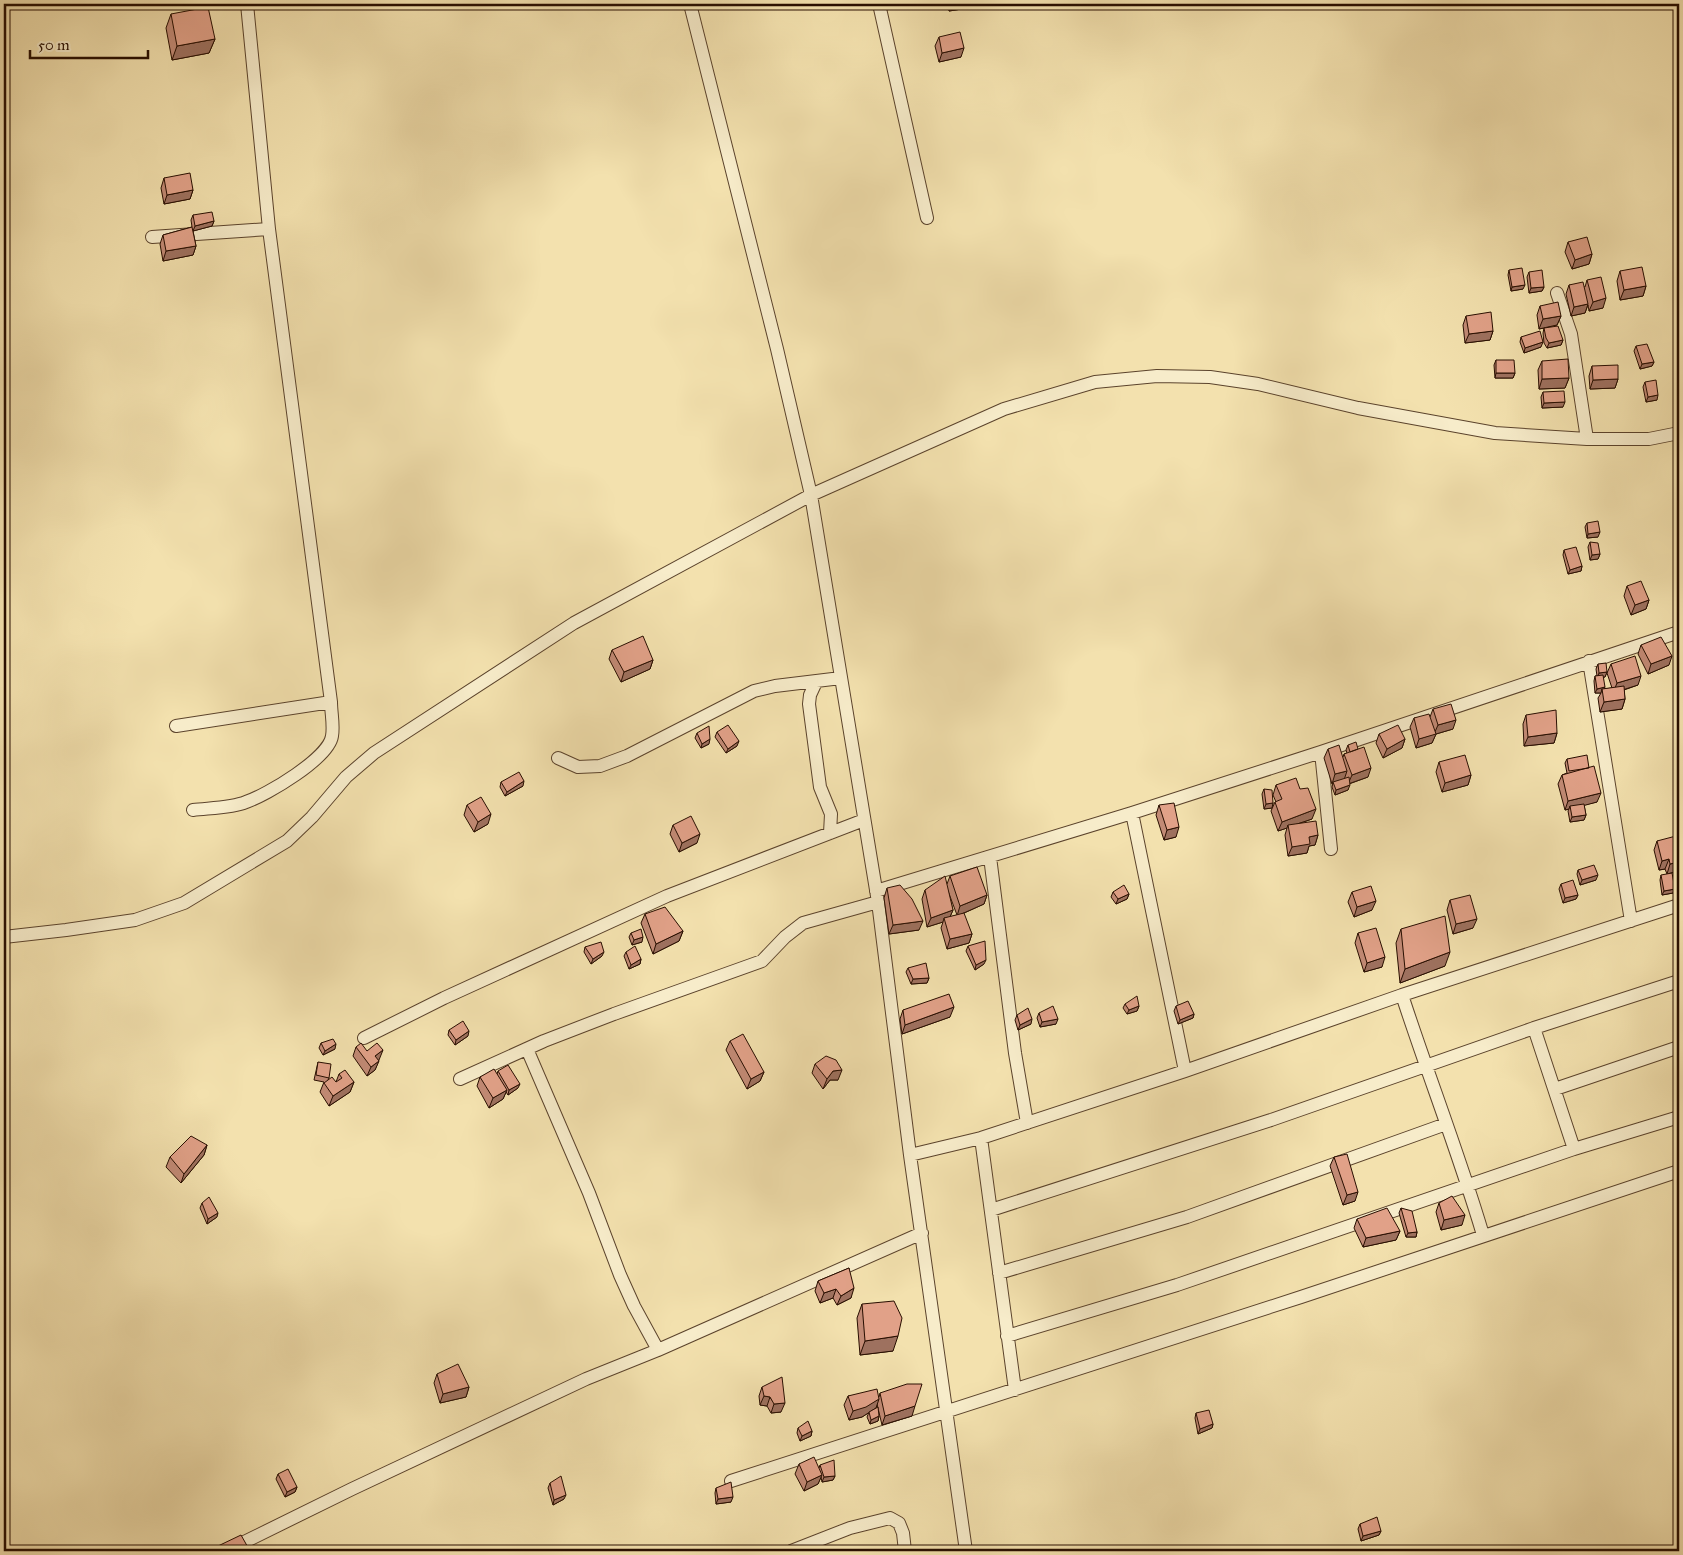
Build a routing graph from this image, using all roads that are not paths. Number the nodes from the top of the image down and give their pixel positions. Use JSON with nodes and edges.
{"nodes":[{"id":1,"x":247,"y":4,"type":"edge"},
{"id":2,"x":690,"y":4,"type":"edge"},
{"id":3,"x":879,"y":4,"type":"edge"},
{"id":4,"x":927,"y":218,"type":"dead end"},
{"id":5,"x":269,"y":229,"type":"junction"},
{"id":6,"x":152,"y":237,"type":"dead end"},
{"id":7,"x":1557,"y":293,"type":"dead end"},
{"id":8,"x":1679,"y":433,"type":"edge"},
{"id":9,"x":1587,"y":439,"type":"junction"},
{"id":10,"x":811,"y":495,"type":"junction"},
{"id":11,"x":1679,"y":632,"type":"edge"},
{"id":12,"x":1589,"y":661,"type":"junction"},
{"id":13,"x":841,"y":678,"type":"junction"},
{"id":14,"x":816,"y":682,"type":"junction"},
{"id":15,"x":331,"y":702,"type":"junction"},
{"id":16,"x":176,"y":726,"type":"dead end"},
{"id":17,"x":1321,"y":752,"type":"junction"},
{"id":18,"x":558,"y":758,"type":"dead end"},
{"id":19,"x":194,"y":810,"type":"dead end"},
{"id":20,"x":1132,"y":813,"type":"junction"},
{"id":21,"x":864,"y":820,"type":"junction"},
{"id":22,"x":830,"y":833,"type":"junction"},
{"id":23,"x":1331,"y":850,"type":"dead end"},
{"id":24,"x":990,"y":856,"type":"junction"},
{"id":25,"x":877,"y":896,"type":"junction"},
{"id":26,"x":1679,"y":905,"type":"edge"},
{"id":27,"x":1630,"y":921,"type":"junction"},
{"id":28,"x":4,"y":937,"type":"edge"},
{"id":29,"x":1679,"y":981,"type":"edge"},
{"id":30,"x":1402,"y":995,"type":"junction"},
{"id":31,"x":1534,"y":1028,"type":"junction"},
{"id":32,"x":364,"y":1038,"type":"dead end"},
{"id":33,"x":1679,"y":1047,"type":"edge"},
{"id":34,"x":527,"y":1049,"type":"junction"},
{"id":35,"x":1425,"y":1065,"type":"junction"},
{"id":36,"x":1185,"y":1070,"type":"junction"},
{"id":37,"x":460,"y":1079,"type":"dead end"},
{"id":38,"x":1554,"y":1089,"type":"junction"},
{"id":39,"x":1679,"y":1117,"type":"edge"},
{"id":40,"x":1027,"y":1123,"type":"junction"},
{"id":41,"x":1446,"y":1124,"type":"junction"},
{"id":42,"x":981,"y":1138,"type":"junction"},
{"id":43,"x":1574,"y":1149,"type":"junction"},
{"id":44,"x":910,"y":1154,"type":"junction"},
{"id":45,"x":1679,"y":1170,"type":"edge"},
{"id":46,"x":1469,"y":1186,"type":"junction"},
{"id":47,"x":991,"y":1210,"type":"junction"},
{"id":48,"x":922,"y":1233,"type":"junction"},
{"id":49,"x":1483,"y":1235,"type":"junction"},
{"id":50,"x":999,"y":1273,"type":"junction"},
{"id":51,"x":1007,"y":1336,"type":"junction"},
{"id":52,"x":658,"y":1350,"type":"junction"},
{"id":53,"x":1015,"y":1390,"type":"junction"},
{"id":54,"x":946,"y":1410,"type":"junction"},
{"id":55,"x":731,"y":1481,"type":"edge"},
{"id":56,"x":226,"y":1551,"type":"edge"},
{"id":57,"x":791,"y":1551,"type":"edge"},
{"id":58,"x":905,"y":1551,"type":"edge"},
{"id":59,"x":966,"y":1551,"type":"edge"}],
"edges":[{"from":1,"to":5,"type":"street"},
{"from":2,"to":10,"type":"street"},
{"from":3,"to":4,"type":"street"},
{"from":5,"to":6,"type":"street"},
{"from":5,"to":15,"type":"street"},
{"from":7,"to":9,"type":"street"},
{"from":8,"to":9,"type":"street"},
{"from":9,"to":10,"type":"street"},
{"from":10,"to":13,"type":"street"},
{"from":10,"to":28,"type":"street"},
{"from":11,"to":12,"type":"street"},
{"from":12,"to":17,"type":"street"},
{"from":12,"to":27,"type":"street"},
{"from":13,"to":14,"type":"street"},
{"from":13,"to":21,"type":"street"},
{"from":14,"to":18,"type":"street"},
{"from":14,"to":22,"type":"street"},
{"from":15,"to":16,"type":"street"},
{"from":15,"to":19,"type":"street"},
{"from":17,"to":20,"type":"street"},
{"from":17,"to":23,"type":"street"},
{"from":20,"to":24,"type":"street"},
{"from":20,"to":36,"type":"street"},
{"from":21,"to":22,"type":"street"},
{"from":21,"to":25,"type":"street"},
{"from":22,"to":32,"type":"street"},
{"from":24,"to":25,"type":"street"},
{"from":24,"to":40,"type":"street"},
{"from":25,"to":34,"type":"street"},
{"from":25,"to":44,"type":"street"},
{"from":26,"to":27,"type":"street"},
{"from":27,"to":30,"type":"street"},
{"from":29,"to":31,"type":"street"},
{"from":30,"to":35,"type":"street"},
{"from":30,"to":36,"type":"street"},
{"from":31,"to":35,"type":"street"},
{"from":31,"to":38,"type":"street"},
{"from":33,"to":38,"type":"street"},
{"from":34,"to":37,"type":"street"},
{"from":34,"to":52,"type":"street"},
{"from":35,"to":41,"type":"street"},
{"from":35,"to":47,"type":"street"},
{"from":36,"to":40,"type":"street"},
{"from":38,"to":43,"type":"street"},
{"from":39,"to":43,"type":"street"},
{"from":40,"to":42,"type":"street"},
{"from":41,"to":46,"type":"street"},
{"from":41,"to":50,"type":"street"},
{"from":42,"to":44,"type":"street"},
{"from":42,"to":47,"type":"street"},
{"from":43,"to":46,"type":"street"},
{"from":44,"to":48,"type":"street"},
{"from":45,"to":49,"type":"street"},
{"from":46,"to":49,"type":"street"},
{"from":46,"to":51,"type":"street"},
{"from":47,"to":50,"type":"street"},
{"from":48,"to":52,"type":"street"},
{"from":48,"to":54,"type":"street"},
{"from":49,"to":53,"type":"street"},
{"from":50,"to":51,"type":"street"},
{"from":51,"to":53,"type":"street"},
{"from":52,"to":56,"type":"street"},
{"from":53,"to":54,"type":"street"},
{"from":54,"to":55,"type":"street"},
{"from":54,"to":59,"type":"street"},
{"from":57,"to":58,"type":"street"}]}
